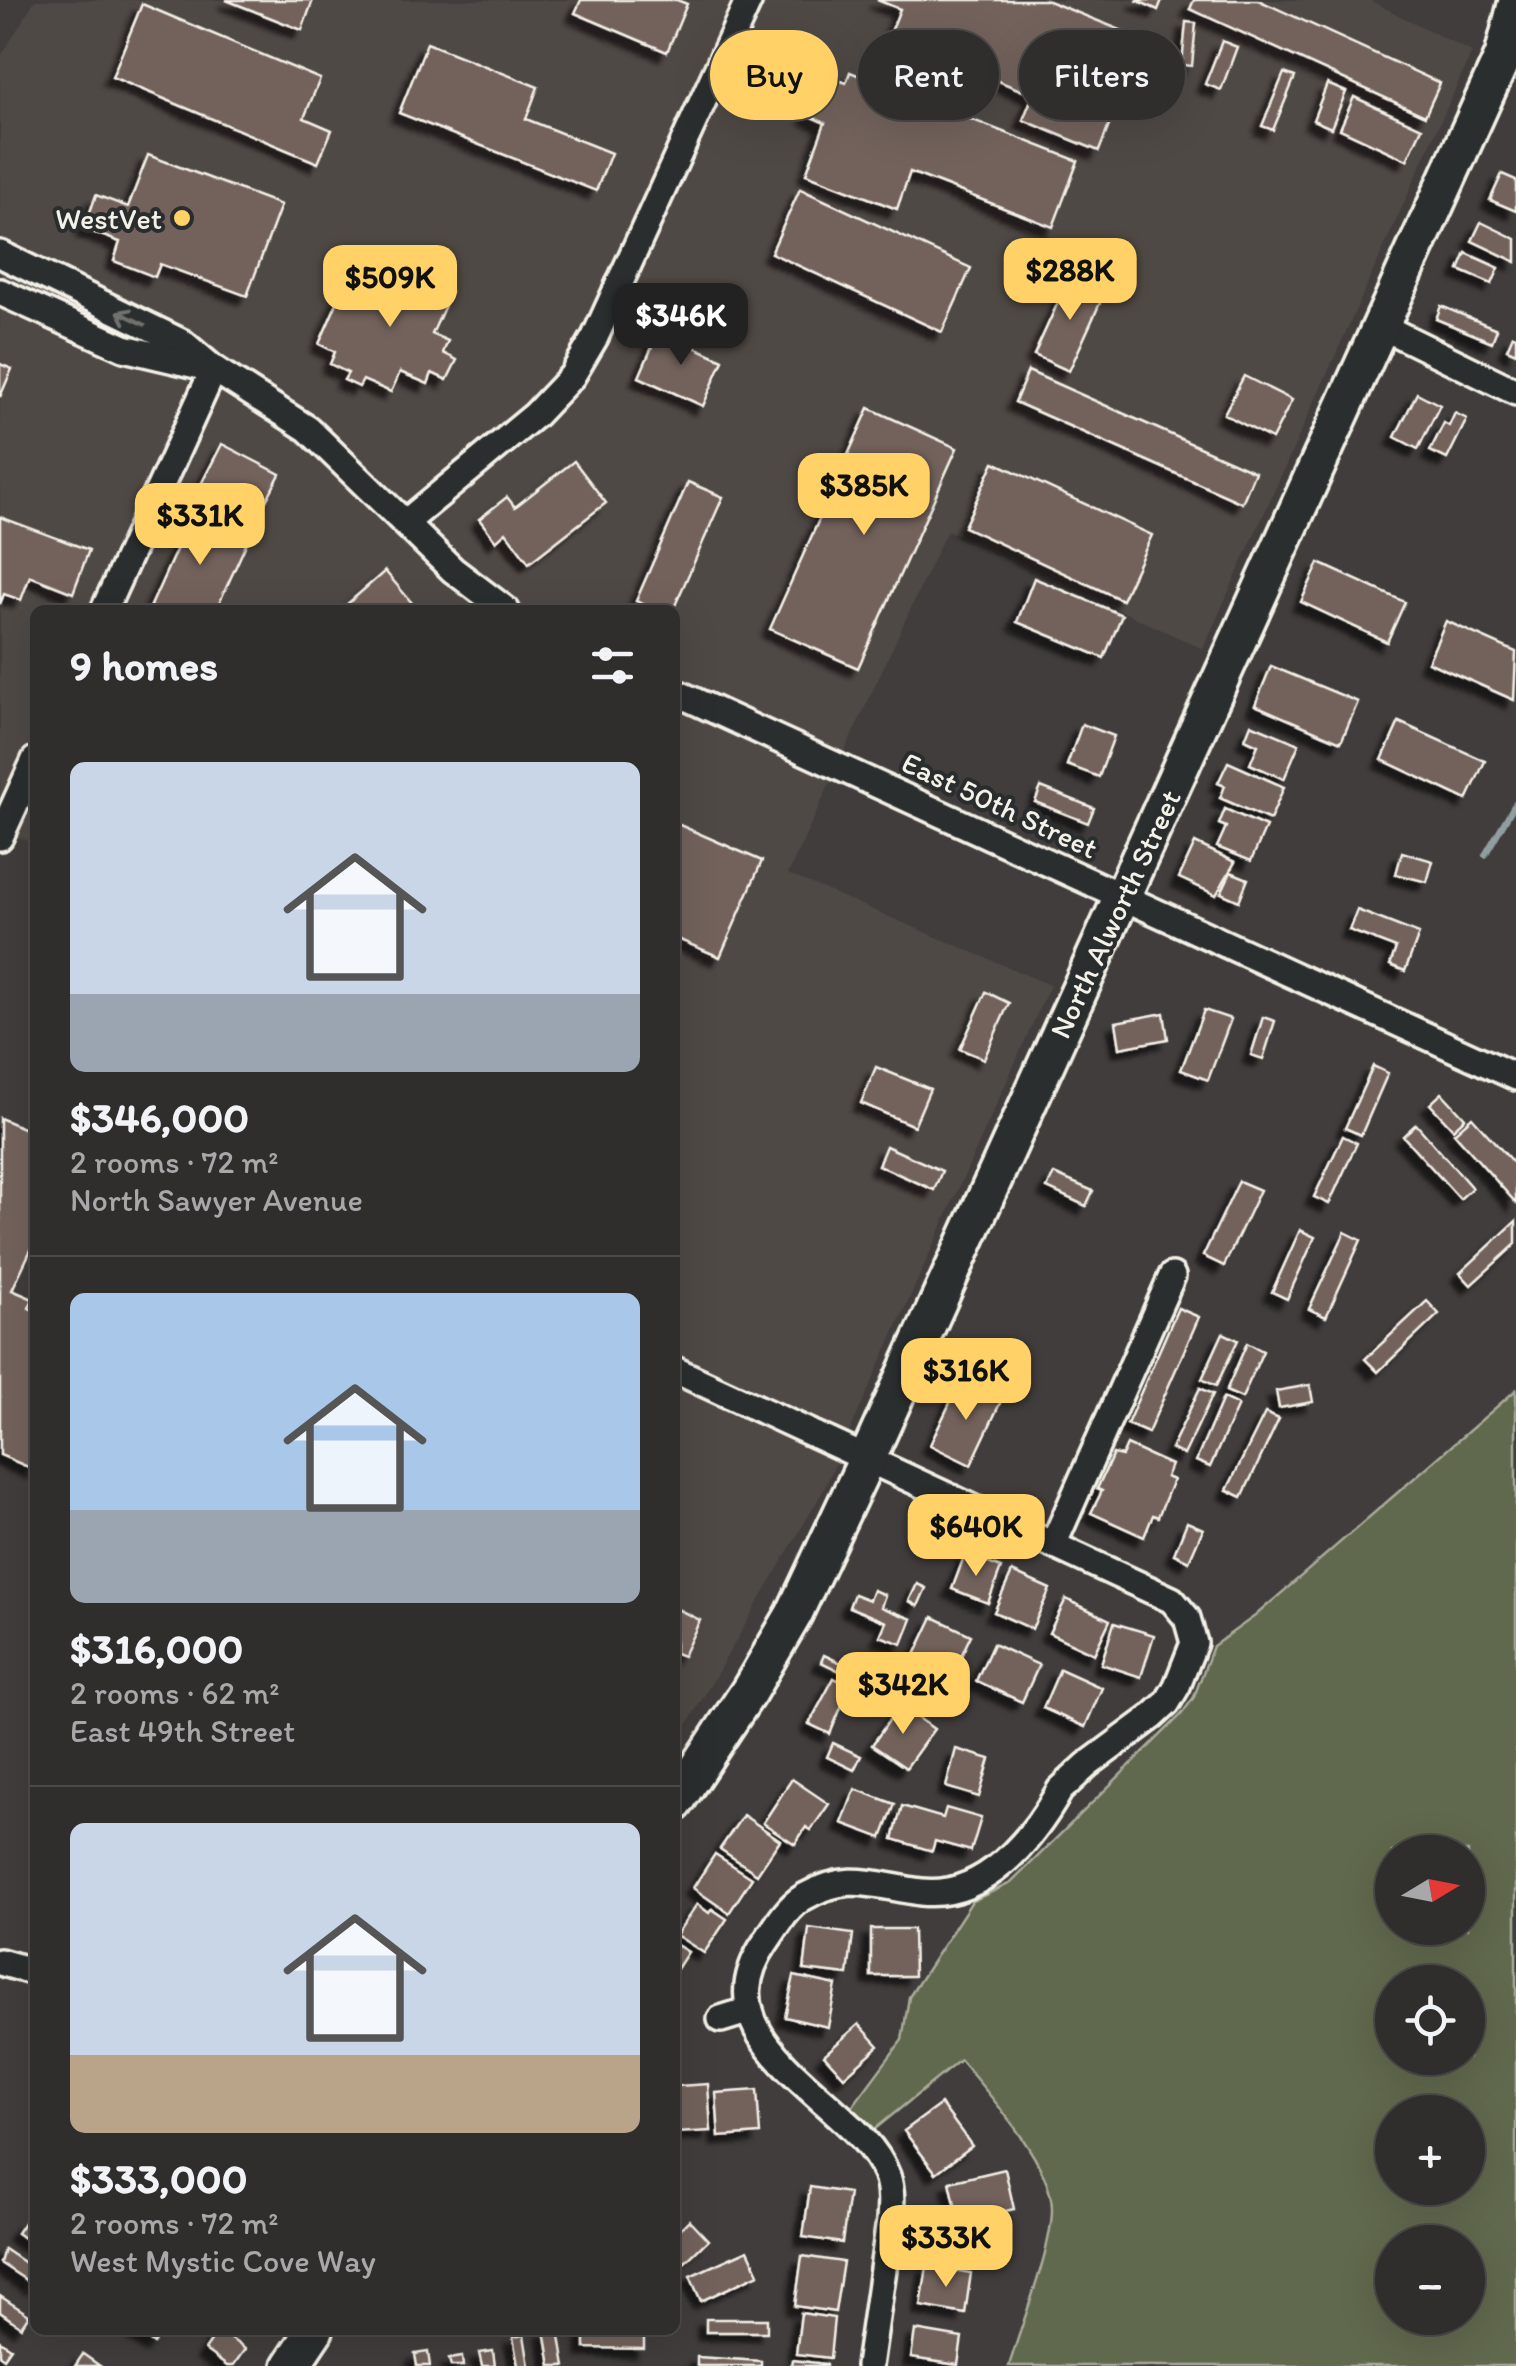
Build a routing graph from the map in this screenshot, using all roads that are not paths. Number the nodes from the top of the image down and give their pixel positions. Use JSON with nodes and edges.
{"nodes":[{"id":1,"x":750,"y":0,"type":"edge"},
{"id":2,"x":1516,"y":6,"type":"edge"},
{"id":3,"x":0,"y":254,"type":"edge"},
{"id":4,"x":0,"y":292,"type":"edge"},
{"id":5,"x":1382,"y":326,"type":"junction"},
{"id":6,"x":214,"y":369,"type":"junction"},
{"id":7,"x":1516,"y":392,"type":"edge"},
{"id":8,"x":405,"y":523,"type":"junction"},
{"id":9,"x":106,"y":605,"type":"edge"},
{"id":10,"x":499,"y":605,"type":"edge"},
{"id":11,"x":680,"y":694,"type":"edge"},
{"id":12,"x":30,"y":771,"type":"edge"},
{"id":13,"x":0,"y":837,"type":"edge"},
{"id":14,"x":1124,"y":898,"type":"junction"},
{"id":15,"x":1516,"y":1077,"type":"edge"},
{"id":16,"x":1172,"y":1276,"type":"dead end"},
{"id":17,"x":680,"y":1372,"type":"edge"},
{"id":18,"x":867,"y":1458,"type":"junction"},
{"id":19,"x":1053,"y":1545,"type":"junction"},
{"id":20,"x":680,"y":1795,"type":"edge"},
{"id":21,"x":0,"y":1962,"type":"edge"},
{"id":22,"x":30,"y":1971,"type":"edge"},
{"id":23,"x":750,"y":2010,"type":"junction"},
{"id":24,"x":720,"y":2018,"type":"dead end"},
{"id":25,"x":312,"y":2335,"type":"edge"},
{"id":26,"x":291,"y":2366,"type":"edge"},
{"id":27,"x":870,"y":2366,"type":"edge"}],
"edges":[{"from":1,"to":8,"type":"street"},
{"from":2,"to":5,"type":"street","name":"North Alworth Street"},
{"from":6,"to":3,"type":"street","one_way":true},
{"from":4,"to":6,"type":"street"},
{"from":5,"to":7,"type":"street"},
{"from":5,"to":14,"type":"street","name":"North Alworth Street"},
{"from":6,"to":8,"type":"street"},
{"from":6,"to":9,"type":"street"},
{"from":8,"to":10,"type":"street"},
{"from":11,"to":14,"type":"street","name":"East 50th Street"},
{"from":12,"to":13,"type":"street"},
{"from":14,"to":15,"type":"street","name":"East 50th Street"},
{"from":14,"to":18,"type":"street","name":"North Alworth Street"},
{"from":16,"to":19,"type":"street"},
{"from":17,"to":18,"type":"street"},
{"from":18,"to":19,"type":"street"},
{"from":18,"to":20,"type":"street","name":"North Alworth Street"},
{"from":19,"to":23,"type":"street"},
{"from":21,"to":22,"type":"street"},
{"from":23,"to":24,"type":"street"},
{"from":23,"to":27,"type":"street"},
{"from":25,"to":26,"type":"street"}]}
